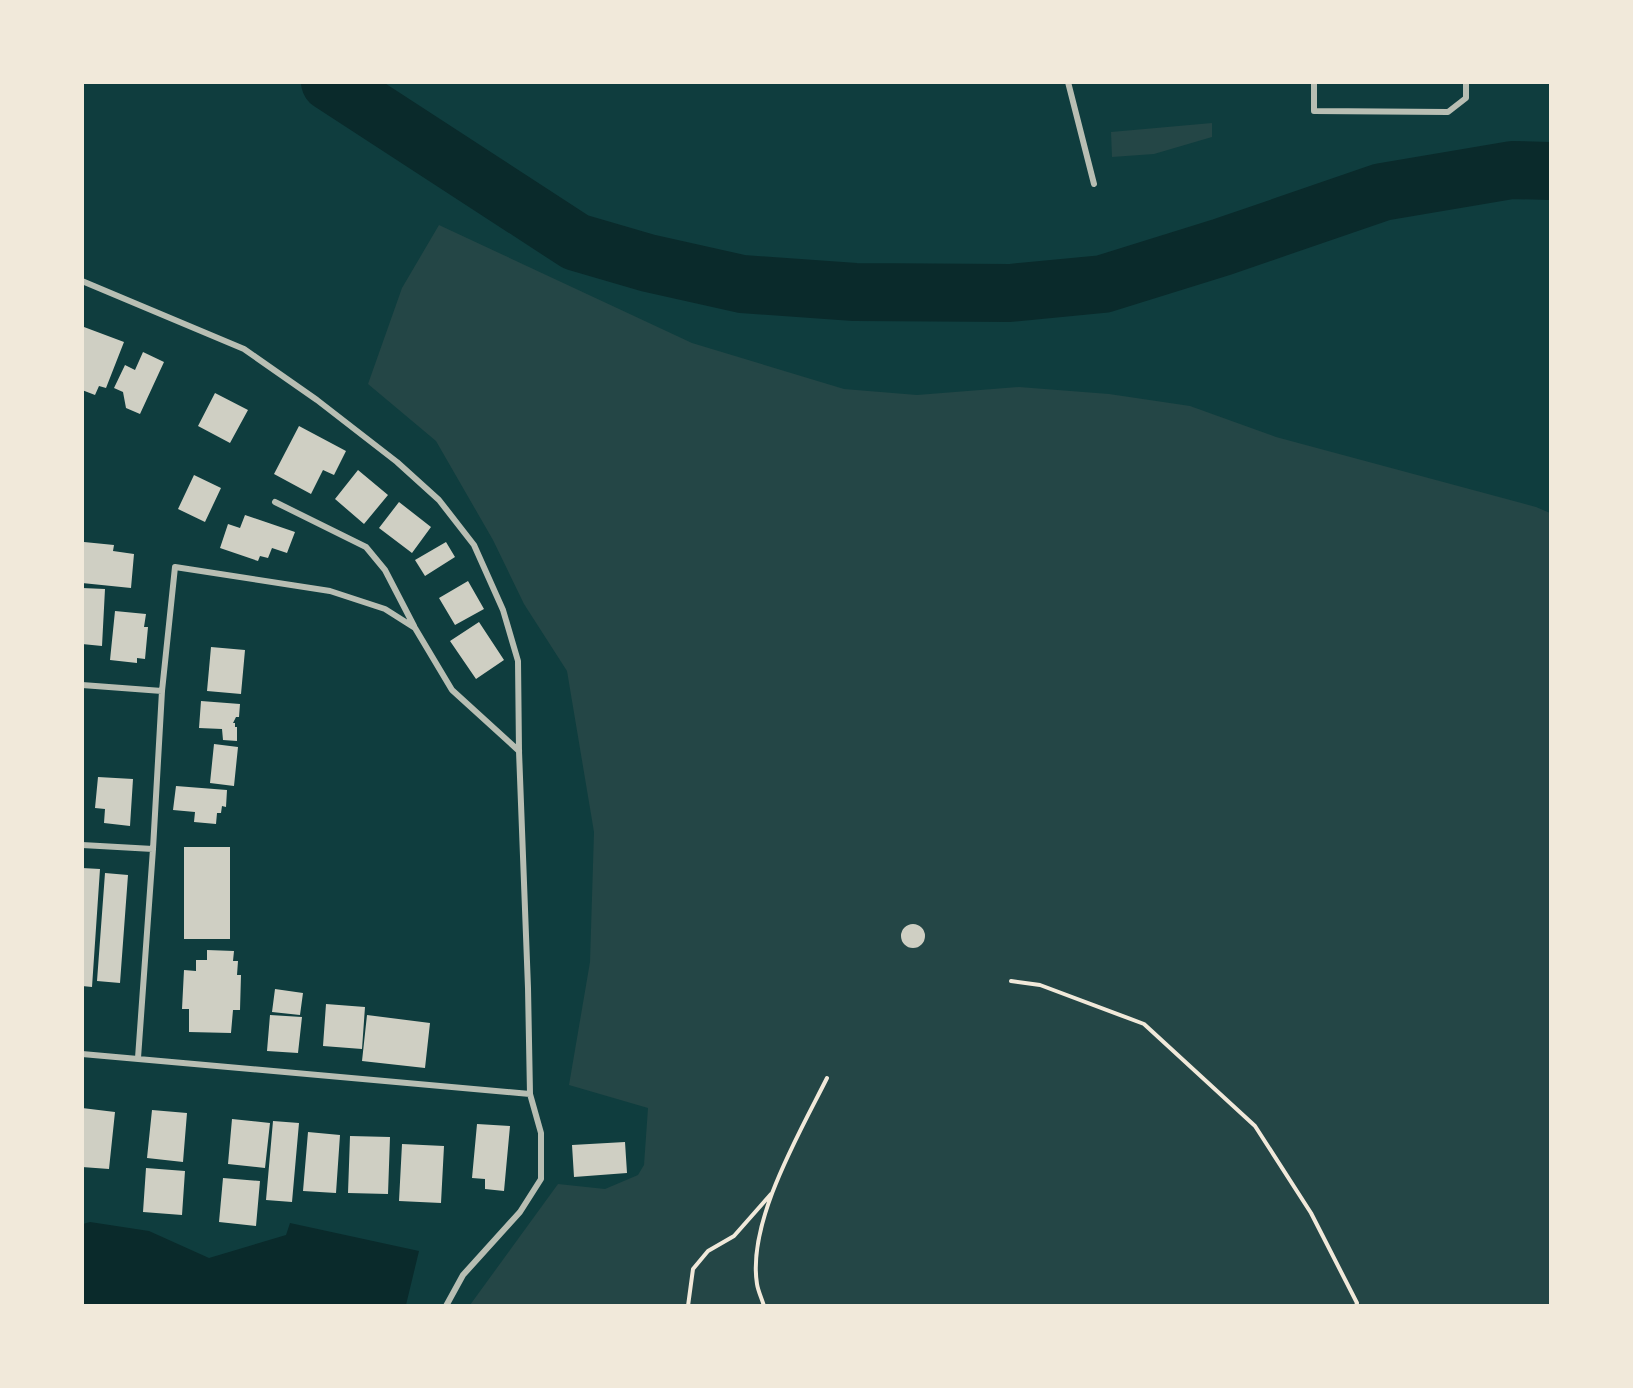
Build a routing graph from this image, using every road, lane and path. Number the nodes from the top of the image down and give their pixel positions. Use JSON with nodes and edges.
{"nodes":[{"id":1,"x":1068,"y":82,"type":"edge"},
{"id":2,"x":1314,"y":82,"type":"edge"},
{"id":3,"x":1466,"y":82,"type":"edge"},
{"id":4,"x":1094,"y":184,"type":"dead end"},
{"id":5,"x":82,"y":281,"type":"edge"},
{"id":6,"x":275,"y":502,"type":"dead end"},
{"id":7,"x":415,"y":628,"type":"junction"},
{"id":8,"x":82,"y":685,"type":"edge"},
{"id":9,"x":162,"y":691,"type":"junction"},
{"id":10,"x":519,"y":751,"type":"junction"},
{"id":11,"x":82,"y":845,"type":"edge"},
{"id":12,"x":153,"y":849,"type":"junction"},
{"id":13,"x":1011,"y":981,"type":"dead end"},
{"id":14,"x":82,"y":1054,"type":"edge"},
{"id":15,"x":138,"y":1058,"type":"junction"},
{"id":16,"x":827,"y":1078,"type":"dead end"},
{"id":17,"x":530,"y":1094,"type":"junction"},
{"id":18,"x":773,"y":1191,"type":"junction"},
{"id":19,"x":446,"y":1305,"type":"edge"},
{"id":20,"x":688,"y":1305,"type":"edge"},
{"id":21,"x":764,"y":1305,"type":"edge"},
{"id":22,"x":1356,"y":1305,"type":"edge"}],
"edges":[{"from":1,"to":4,"type":"street"},
{"from":2,"to":3,"type":"street"},
{"from":5,"to":10,"type":"street"},
{"from":6,"to":7,"type":"street"},
{"from":7,"to":9,"type":"street"},
{"from":7,"to":10,"type":"street"},
{"from":8,"to":9,"type":"street"},
{"from":9,"to":12,"type":"street"},
{"from":10,"to":17,"type":"street"},
{"from":11,"to":12,"type":"street"},
{"from":12,"to":15,"type":"street"},
{"from":13,"to":22,"type":"path"},
{"from":14,"to":15,"type":"street"},
{"from":15,"to":17,"type":"street"},
{"from":16,"to":18,"type":"path"},
{"from":17,"to":19,"type":"street"},
{"from":18,"to":20,"type":"path"},
{"from":18,"to":21,"type":"path"}]}
